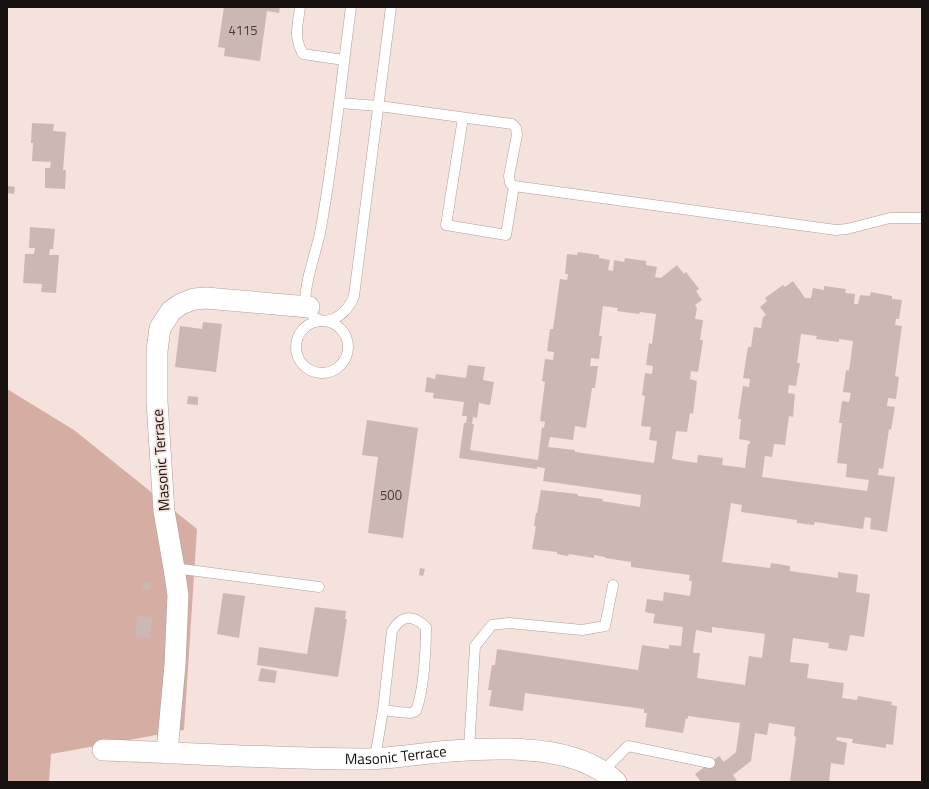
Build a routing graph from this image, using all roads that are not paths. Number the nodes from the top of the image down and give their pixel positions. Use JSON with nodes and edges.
{"nodes":[{"id":1,"x":300,"y":7,"type":"edge"},
{"id":2,"x":352,"y":7,"type":"edge"},
{"id":3,"x":391,"y":7,"type":"edge"},
{"id":4,"x":344,"y":60,"type":"junction"},
{"id":5,"x":339,"y":103,"type":"junction"},
{"id":6,"x":379,"y":106,"type":"junction"},
{"id":7,"x":463,"y":118,"type":"junction"},
{"id":8,"x":514,"y":186,"type":"junction"},
{"id":9,"x":922,"y":218,"type":"edge"},
{"id":10,"x":309,"y":307,"type":"junction"},
{"id":11,"x":325,"y":322,"type":"junction"},
{"id":12,"x":174,"y":568,"type":"junction"},
{"id":13,"x":613,"y":585,"type":"dead end"},
{"id":14,"x":319,"y":586,"type":"dead end"},
{"id":15,"x":383,"y":710,"type":"junction"},
{"id":16,"x":103,"y":750,"type":"dead end"},
{"id":17,"x":469,"y":750,"type":"junction"},
{"id":18,"x":167,"y":752,"type":"junction"},
{"id":19,"x":375,"y":758,"type":"junction"},
{"id":20,"x":710,"y":763,"type":"dead end"},
{"id":21,"x":610,"y":776,"type":"edge"}],
"edges":[{"from":1,"to":4,"type":"lane"},
{"from":2,"to":4,"type":"lane"},
{"from":3,"to":6,"type":"lane"},
{"from":4,"to":5,"type":"lane"},
{"from":5,"to":6,"type":"lane"},
{"from":5,"to":10,"type":"lane"},
{"from":6,"to":7,"type":"lane"},
{"from":6,"to":11,"type":"lane"},
{"from":7,"to":8,"type":"lane"},
{"from":7,"to":8,"type":"lane"},
{"from":8,"to":9,"type":"lane"},
{"from":10,"to":11,"type":"lane"},
{"from":10,"to":12,"type":"street","name":"Masonic Terrace"},
{"from":11,"to":11,"type":"lane"},
{"from":12,"to":14,"type":"lane"},
{"from":12,"to":18,"type":"street","name":"Masonic Terrace"},
{"from":13,"to":17,"type":"lane"},
{"from":15,"to":15,"type":"lane"},
{"from":15,"to":19,"type":"lane"},
{"from":16,"to":18,"type":"street","name":"Masonic Terrace"},
{"from":17,"to":19,"type":"street","name":"Masonic Terrace"},
{"from":17,"to":21,"type":"street","name":"Masonic Terrace"},
{"from":18,"to":19,"type":"street","name":"Masonic Terrace"},
{"from":20,"to":21,"type":"lane"}]}
